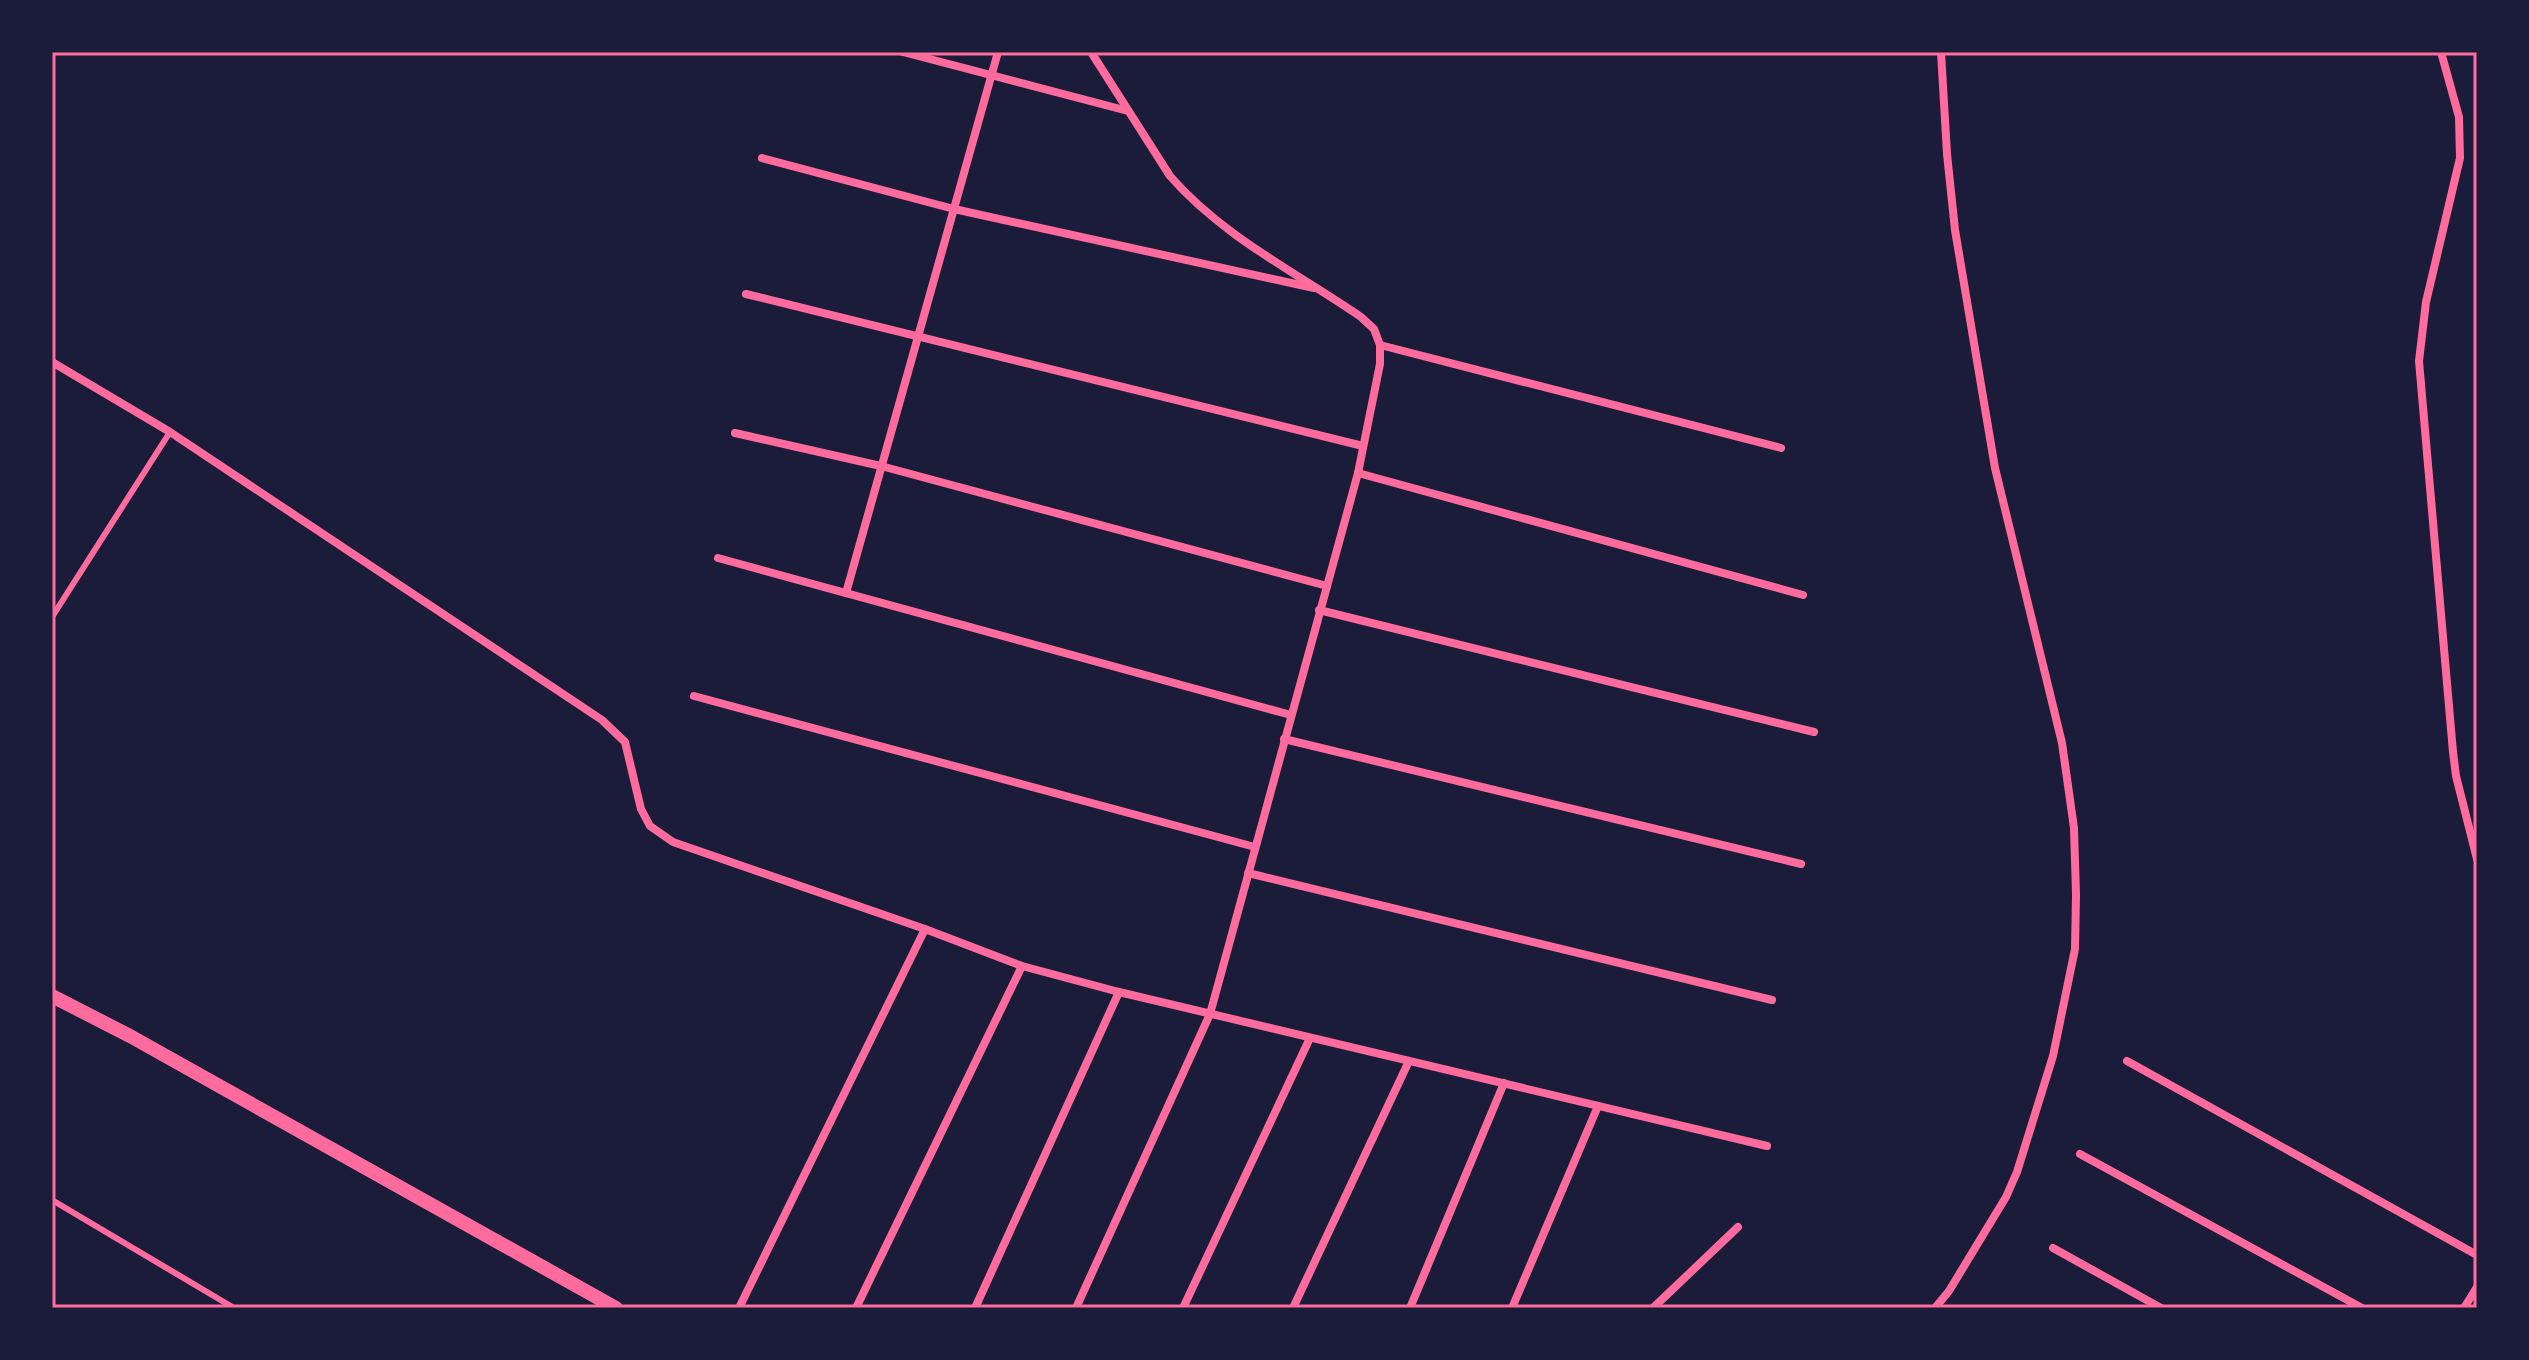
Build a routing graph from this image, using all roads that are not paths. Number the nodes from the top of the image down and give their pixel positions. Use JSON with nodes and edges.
{"nodes":[{"id":1,"x":903,"y":52,"type":"edge"},
{"id":2,"x":998,"y":52,"type":"edge"},
{"id":3,"x":1091,"y":52,"type":"edge"},
{"id":4,"x":1941,"y":52,"type":"edge"},
{"id":5,"x":2441,"y":52,"type":"edge"},
{"id":6,"x":992,"y":75,"type":"junction"},
{"id":7,"x":1128,"y":111,"type":"junction"},
{"id":8,"x":762,"y":158,"type":"dead end"},
{"id":9,"x":954,"y":209,"type":"junction"},
{"id":10,"x":1320,"y":289,"type":"junction"},
{"id":11,"x":746,"y":294,"type":"dead end"},
{"id":12,"x":918,"y":337,"type":"junction"},
{"id":13,"x":1380,"y":345,"type":"junction"},
{"id":14,"x":52,"y":362,"type":"edge"},
{"id":15,"x":170,"y":432,"type":"junction"},
{"id":16,"x":735,"y":433,"type":"dead end"},
{"id":17,"x":1363,"y":446,"type":"junction"},
{"id":18,"x":1781,"y":448,"type":"dead end"},
{"id":19,"x":881,"y":466,"type":"junction"},
{"id":20,"x":1358,"y":473,"type":"junction"},
{"id":21,"x":718,"y":558,"type":"dead end"},
{"id":22,"x":1327,"y":586,"type":"junction"},
{"id":23,"x":846,"y":593,"type":"junction"},
{"id":24,"x":1803,"y":595,"type":"dead end"},
{"id":25,"x":1319,"y":610,"type":"junction"},
{"id":26,"x":52,"y":617,"type":"edge"},
{"id":27,"x":694,"y":696,"type":"dead end"},
{"id":28,"x":1291,"y":715,"type":"junction"},
{"id":29,"x":1814,"y":732,"type":"dead end"},
{"id":30,"x":1284,"y":739,"type":"junction"},
{"id":31,"x":1255,"y":847,"type":"junction"},
{"id":32,"x":2477,"y":859,"type":"edge"},
{"id":33,"x":1801,"y":864,"type":"dead end"},
{"id":34,"x":1248,"y":873,"type":"junction"},
{"id":35,"x":925,"y":929,"type":"junction"},
{"id":36,"x":1022,"y":966,"type":"junction"},
{"id":37,"x":1119,"y":992,"type":"junction"},
{"id":38,"x":52,"y":996,"type":"edge"},
{"id":39,"x":1772,"y":1000,"type":"dead end"},
{"id":40,"x":1210,"y":1014,"type":"junction"},
{"id":41,"x":1310,"y":1038,"type":"junction"},
{"id":42,"x":1409,"y":1061,"type":"junction"},
{"id":43,"x":2127,"y":1061,"type":"dead end"},
{"id":44,"x":1504,"y":1083,"type":"junction"},
{"id":45,"x":1598,"y":1106,"type":"junction"},
{"id":46,"x":1767,"y":1146,"type":"dead end"},
{"id":47,"x":2080,"y":1154,"type":"dead end"},
{"id":48,"x":52,"y":1200,"type":"edge"},
{"id":49,"x":1738,"y":1227,"type":"dead end"},
{"id":50,"x":2053,"y":1248,"type":"dead end"},
{"id":51,"x":2477,"y":1255,"type":"edge"},
{"id":52,"x":2477,"y":1287,"type":"edge"},
{"id":53,"x":234,"y":1308,"type":"edge"},
{"id":54,"x":616,"y":1308,"type":"edge"},
{"id":55,"x":739,"y":1308,"type":"edge"},
{"id":56,"x":856,"y":1308,"type":"edge"},
{"id":57,"x":975,"y":1308,"type":"edge"},
{"id":58,"x":1076,"y":1308,"type":"edge"},
{"id":59,"x":1183,"y":1308,"type":"edge"},
{"id":60,"x":1293,"y":1308,"type":"edge"},
{"id":61,"x":1410,"y":1308,"type":"edge"},
{"id":62,"x":1512,"y":1308,"type":"edge"},
{"id":63,"x":1653,"y":1308,"type":"edge"},
{"id":64,"x":1935,"y":1308,"type":"edge"},
{"id":65,"x":2161,"y":1308,"type":"edge"},
{"id":66,"x":2362,"y":1308,"type":"edge"},
{"id":67,"x":2464,"y":1308,"type":"edge"}],
"edges":[{"from":1,"to":6,"type":"street"},
{"from":2,"to":6,"type":"street"},
{"from":3,"to":7,"type":"street"},
{"from":4,"to":64,"type":"street"},
{"from":5,"to":32,"type":"street"},
{"from":6,"to":7,"type":"street"},
{"from":6,"to":9,"type":"street"},
{"from":7,"to":10,"type":"street"},
{"from":8,"to":9,"type":"street"},
{"from":9,"to":10,"type":"street"},
{"from":9,"to":12,"type":"street"},
{"from":10,"to":13,"type":"street"},
{"from":11,"to":12,"type":"street"},
{"from":12,"to":17,"type":"street"},
{"from":12,"to":19,"type":"street"},
{"from":13,"to":17,"type":"street"},
{"from":13,"to":18,"type":"street"},
{"from":14,"to":15,"type":"street"},
{"from":15,"to":26,"type":"lane"},
{"from":15,"to":35,"type":"street"},
{"from":16,"to":19,"type":"street"},
{"from":17,"to":20,"type":"street"},
{"from":19,"to":22,"type":"street"},
{"from":19,"to":23,"type":"street"},
{"from":20,"to":22,"type":"street"},
{"from":20,"to":24,"type":"street"},
{"from":21,"to":23,"type":"street"},
{"from":22,"to":25,"type":"street"},
{"from":23,"to":28,"type":"street"},
{"from":25,"to":28,"type":"street"},
{"from":25,"to":29,"type":"street"},
{"from":27,"to":31,"type":"street"},
{"from":28,"to":30,"type":"street"},
{"from":30,"to":31,"type":"street"},
{"from":30,"to":33,"type":"street"},
{"from":31,"to":34,"type":"street"},
{"from":34,"to":39,"type":"street"},
{"from":34,"to":40,"type":"street"},
{"from":35,"to":36,"type":"street"},
{"from":35,"to":55,"type":"street"},
{"from":36,"to":37,"type":"street"},
{"from":36,"to":56,"type":"street"},
{"from":37,"to":40,"type":"street"},
{"from":37,"to":57,"type":"street"},
{"from":38,"to":54,"type":"street"},
{"from":40,"to":41,"type":"street"},
{"from":40,"to":58,"type":"street"},
{"from":41,"to":42,"type":"street"},
{"from":41,"to":59,"type":"street"},
{"from":42,"to":44,"type":"street"},
{"from":42,"to":60,"type":"street"},
{"from":43,"to":51,"type":"street"},
{"from":44,"to":45,"type":"street"},
{"from":44,"to":61,"type":"street"},
{"from":45,"to":46,"type":"street"},
{"from":45,"to":62,"type":"street"},
{"from":47,"to":66,"type":"street"},
{"from":48,"to":53,"type":"lane"},
{"from":49,"to":63,"type":"street"},
{"from":50,"to":65,"type":"street"},
{"from":52,"to":67,"type":"street"}]}
